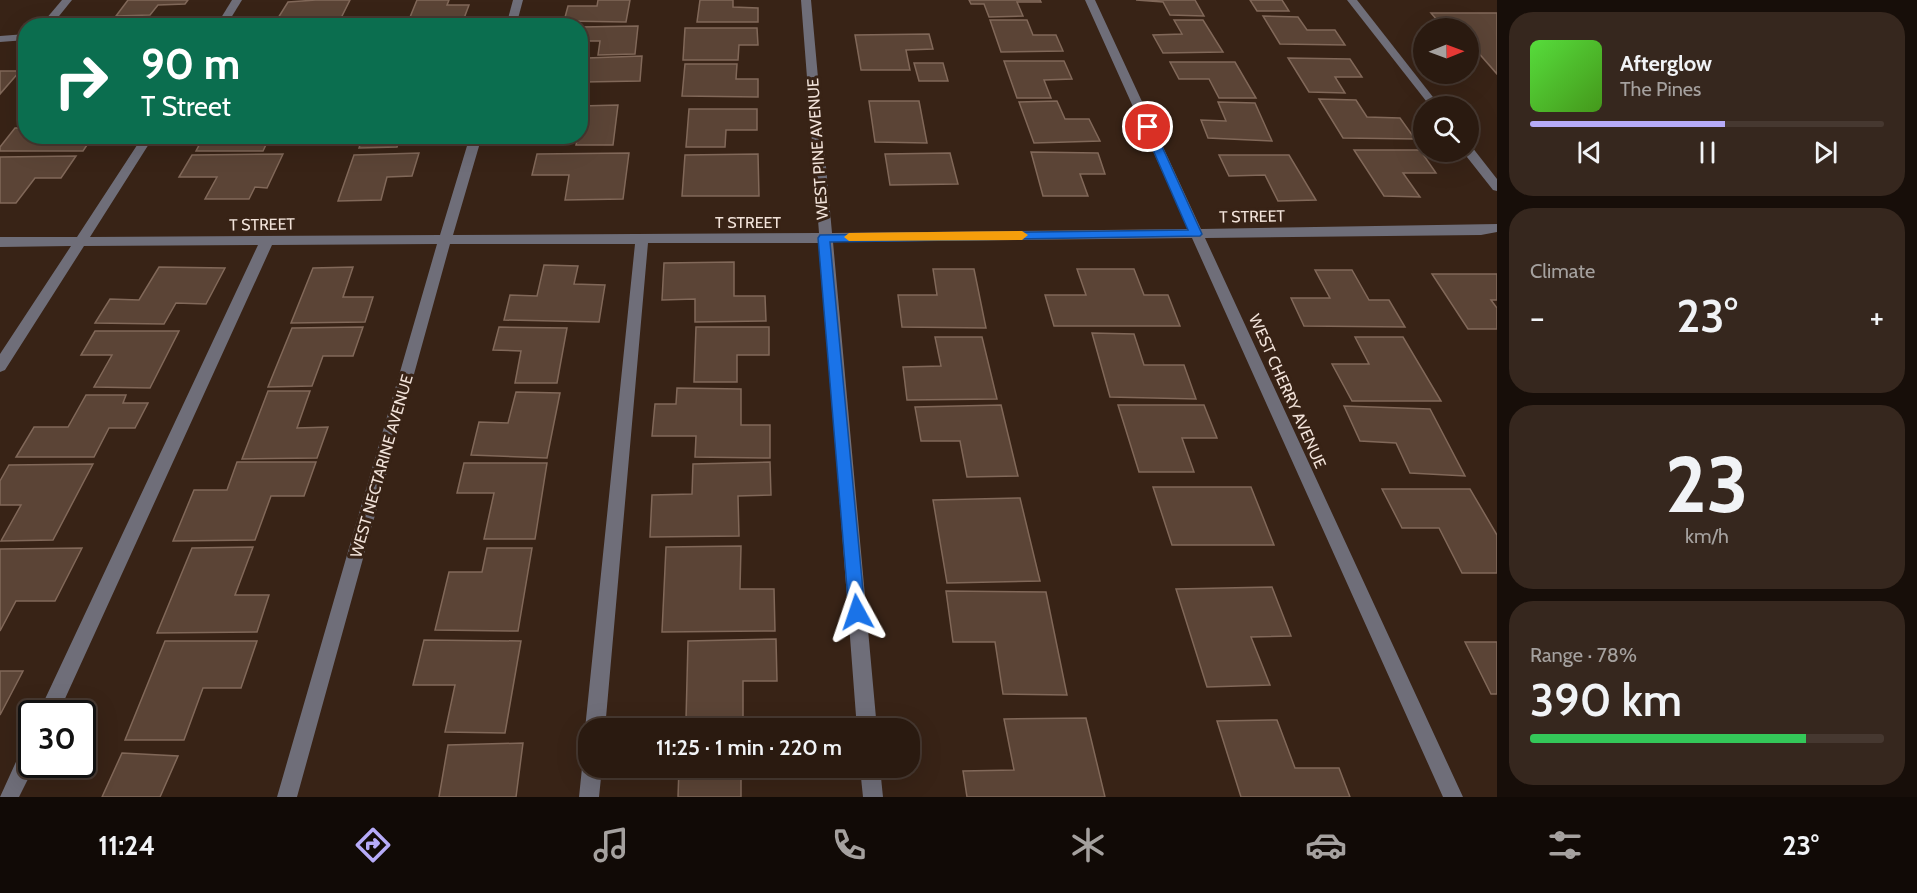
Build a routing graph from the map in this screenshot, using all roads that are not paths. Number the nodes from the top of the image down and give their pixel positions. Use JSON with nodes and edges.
{"nodes":[{"id":1,"x":67,"y":0,"type":"edge"},
{"id":2,"x":237,"y":0,"type":"edge"},
{"id":3,"x":518,"y":0,"type":"edge"},
{"id":4,"x":806,"y":0,"type":"edge"},
{"id":5,"x":1090,"y":0,"type":"edge"},
{"id":6,"x":1352,"y":0,"type":"edge"},
{"id":7,"x":52,"y":18,"type":"edge"},
{"id":8,"x":226,"y":18,"type":"edge"},
{"id":9,"x":512,"y":18,"type":"edge"},
{"id":10,"x":18,"y":38,"type":"edge"},
{"id":11,"x":0,"y":39,"type":"edge"},
{"id":12,"x":1427,"y":96,"type":"edge"},
{"id":13,"x":144,"y":144,"type":"edge"},
{"id":14,"x":474,"y":144,"type":"edge"},
{"id":15,"x":1477,"y":162,"type":"edge"},
{"id":16,"x":1497,"y":187,"type":"edge"},
{"id":17,"x":1497,"y":228,"type":"edge"},
{"id":18,"x":1196,"y":234,"type":"junction"},
{"id":19,"x":824,"y":238,"type":"junction"},
{"id":20,"x":445,"y":239,"type":"junction"},
{"id":21,"x":642,"y":239,"type":"junction"},
{"id":22,"x":267,"y":241,"type":"junction"},
{"id":23,"x":0,"y":242,"type":"edge"},
{"id":24,"x":80,"y":242,"type":"junction"},
{"id":25,"x":0,"y":366,"type":"edge"},
{"id":26,"x":54,"y":700,"type":"edge"},
{"id":27,"x":596,"y":718,"type":"edge"},
{"id":28,"x":866,"y":718,"type":"edge"},
{"id":29,"x":18,"y":778,"type":"edge"},
{"id":30,"x":591,"y":778,"type":"edge"},
{"id":31,"x":871,"y":778,"type":"edge"},
{"id":32,"x":9,"y":797,"type":"edge"},
{"id":33,"x":287,"y":797,"type":"edge"},
{"id":34,"x":589,"y":797,"type":"edge"},
{"id":35,"x":873,"y":797,"type":"edge"},
{"id":36,"x":1453,"y":797,"type":"edge"}],
"edges":[{"from":1,"to":7,"type":"street"},
{"from":2,"to":8,"type":"street"},
{"from":3,"to":9,"type":"street"},
{"from":4,"to":19,"type":"street","name":"WEST PINE AVENUE"},
{"from":5,"to":18,"type":"street","name":"WEST CHERRY AVENUE"},
{"from":6,"to":12,"type":"street"},
{"from":10,"to":11,"type":"street"},
{"from":13,"to":24,"type":"street"},
{"from":14,"to":20,"type":"street","name":"WEST NECTARINE AVENUE"},
{"from":15,"to":16,"type":"street"},
{"from":17,"to":18,"type":"street","name":"T STREET"},
{"from":18,"to":19,"type":"street","name":"T STREET"},
{"from":18,"to":36,"type":"street","name":"WEST CHERRY AVENUE"},
{"from":19,"to":21,"type":"street","name":"T STREET"},
{"from":19,"to":28,"type":"street","name":"WEST PINE AVENUE"},
{"from":20,"to":21,"type":"street","name":"T STREET"},
{"from":20,"to":22,"type":"street","name":"T STREET"},
{"from":20,"to":33,"type":"street","name":"WEST NECTARINE AVENUE"},
{"from":21,"to":27,"type":"street"},
{"from":22,"to":24,"type":"street","name":"T STREET"},
{"from":22,"to":26,"type":"street"},
{"from":23,"to":24,"type":"street","name":"T STREET"},
{"from":24,"to":25,"type":"street"},
{"from":29,"to":32,"type":"street"},
{"from":30,"to":34,"type":"street"},
{"from":31,"to":35,"type":"street"}]}
